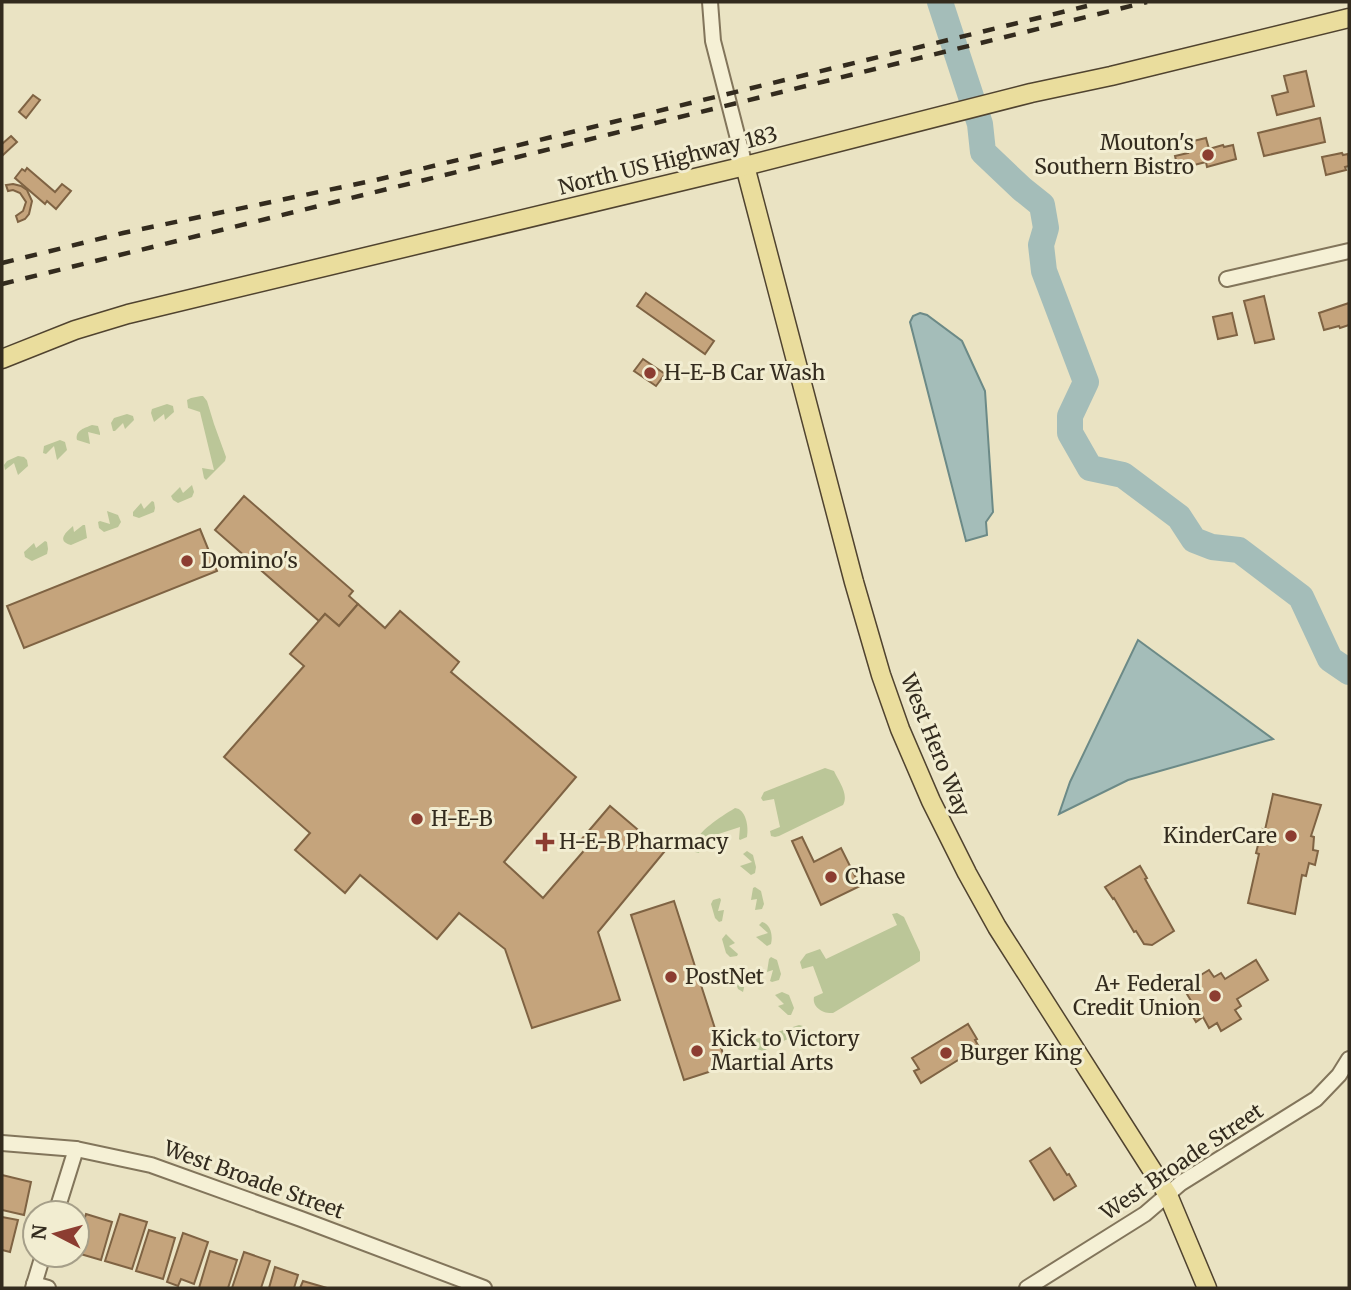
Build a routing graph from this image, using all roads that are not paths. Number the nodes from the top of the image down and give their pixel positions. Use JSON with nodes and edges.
{"nodes":[{"id":1,"x":710,"y":2,"type":"edge"},
{"id":2,"x":1349,"y":18,"type":"edge"},
{"id":3,"x":745,"y":166,"type":"junction"},
{"id":4,"x":1349,"y":251,"type":"edge"},
{"id":5,"x":1227,"y":279,"type":"dead end"},
{"id":6,"x":2,"y":359,"type":"edge"},
{"id":7,"x":1349,"y":1059,"type":"edge"},
{"id":8,"x":2,"y":1143,"type":"edge"},
{"id":9,"x":76,"y":1149,"type":"junction"},
{"id":10,"x":1168,"y":1195,"type":"junction"},
{"id":11,"x":60,"y":1199,"type":"edge"},
{"id":12,"x":41,"y":1269,"type":"edge"},
{"id":13,"x":38,"y":1287,"type":"edge"},
{"id":14,"x":484,"y":1288,"type":"edge"},
{"id":15,"x":1027,"y":1288,"type":"edge"},
{"id":16,"x":1208,"y":1288,"type":"edge"}],
"edges":[{"from":1,"to":3,"type":"street"},
{"from":2,"to":3,"type":"main road","name":"North US Highway 183"},
{"from":3,"to":6,"type":"main road","name":"North US Highway 183"},
{"from":3,"to":10,"type":"main road","name":"West Hero Way"},
{"from":4,"to":5,"type":"street"},
{"from":7,"to":10,"type":"street","name":"West Broade Street"},
{"from":8,"to":9,"type":"street","name":"West Broade Street"},
{"from":9,"to":11,"type":"street"},
{"from":9,"to":14,"type":"street","name":"West Broade Street"},
{"from":10,"to":15,"type":"street","name":"West Broade Street"},
{"from":10,"to":16,"type":"main road","name":"West Hero Way"},
{"from":12,"to":13,"type":"street"}]}
